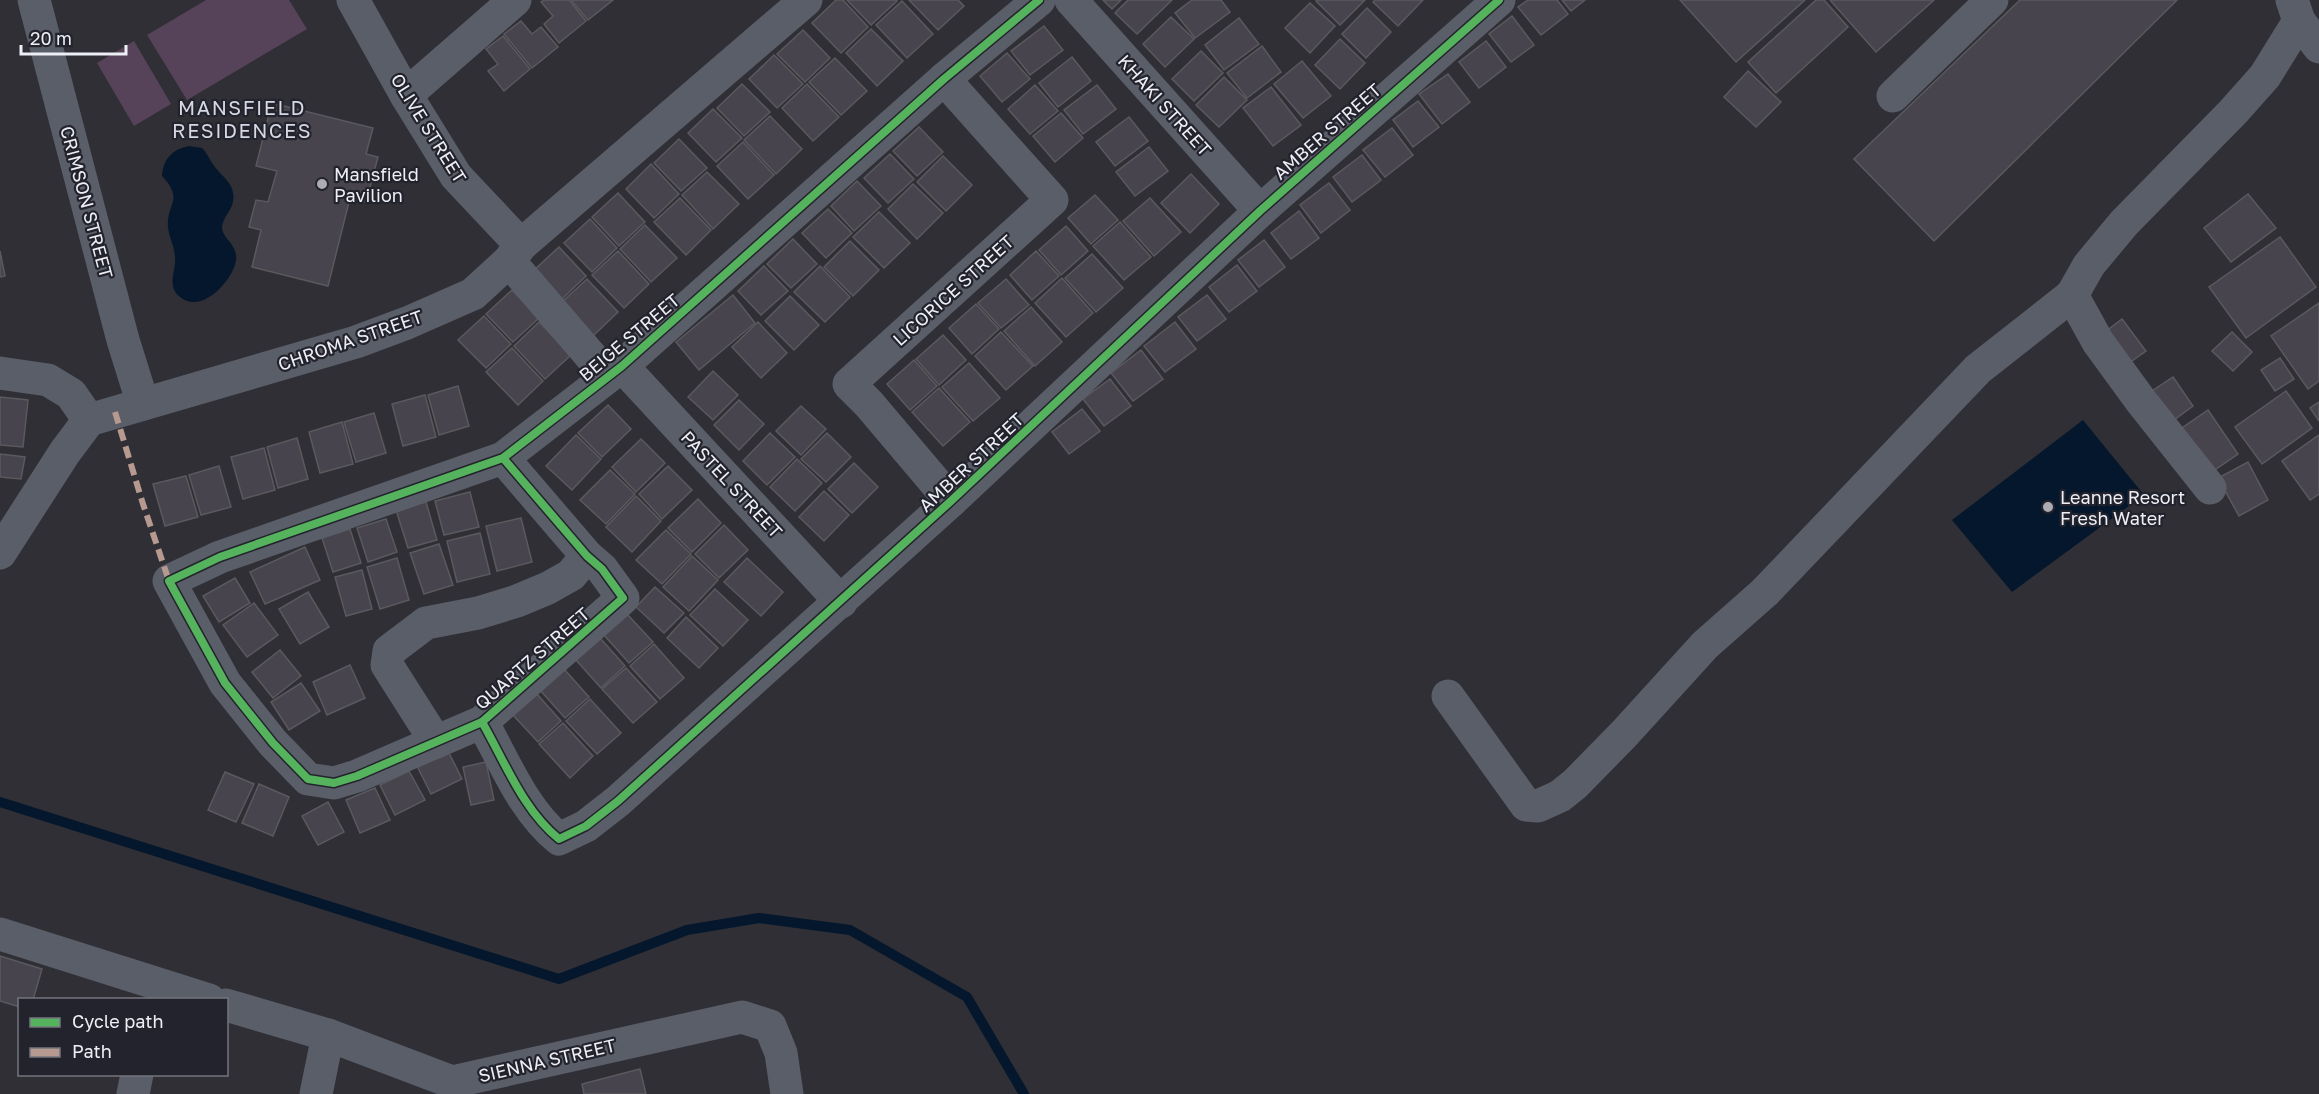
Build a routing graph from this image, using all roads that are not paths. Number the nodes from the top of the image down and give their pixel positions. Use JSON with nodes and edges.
{"nodes":[{"id":1,"x":34,"y":0,"type":"edge"},
{"id":2,"x":353,"y":0,"type":"edge"},
{"id":3,"x":515,"y":0,"type":"edge"},
{"id":4,"x":806,"y":0,"type":"edge"},
{"id":5,"x":1039,"y":0,"type":"edge"},
{"id":6,"x":1071,"y":0,"type":"edge"},
{"id":7,"x":1499,"y":0,"type":"edge"},
{"id":8,"x":1992,"y":0,"type":"edge"},
{"id":9,"x":2296,"y":10,"type":"edge"},
{"id":10,"x":2319,"y":47,"type":"edge"},
{"id":11,"x":944,"y":79,"type":"junction"},
{"id":12,"x":406,"y":95,"type":"junction"},
{"id":13,"x":1893,"y":96,"type":"dead end"},
{"id":14,"x":1260,"y":211,"type":"junction"},
{"id":15,"x":515,"y":253,"type":"junction"},
{"id":16,"x":2072,"y":296,"type":"junction"},
{"id":17,"x":615,"y":370,"type":"junction"},
{"id":18,"x":0,"y":373,"type":"edge"},
{"id":19,"x":143,"y":404,"type":"junction"},
{"id":20,"x":89,"y":420,"type":"junction"},
{"id":21,"x":503,"y":458,"type":"junction"},
{"id":22,"x":2210,"y":488,"type":"dead end"},
{"id":23,"x":951,"y":501,"type":"junction"},
{"id":24,"x":0,"y":553,"type":"edge"},
{"id":25,"x":586,"y":556,"type":"junction"},
{"id":26,"x":169,"y":581,"type":"joint"},
{"id":27,"x":842,"y":602,"type":"junction"},
{"id":28,"x":1448,"y":696,"type":"dead end"},
{"id":29,"x":482,"y":722,"type":"junction"},
{"id":30,"x":436,"y":742,"type":"junction"},
{"id":31,"x":0,"y":934,"type":"edge"},
{"id":32,"x":152,"y":991,"type":"edge"},
{"id":33,"x":202,"y":998,"type":"edge"},
{"id":34,"x":228,"y":1006,"type":"edge"},
{"id":35,"x":328,"y":1035,"type":"junction"},
{"id":36,"x":137,"y":1076,"type":"edge"},
{"id":37,"x":451,"y":1088,"type":"edge"},
{"id":38,"x":134,"y":1094,"type":"edge"},
{"id":39,"x":316,"y":1094,"type":"edge"},
{"id":40,"x":787,"y":1094,"type":"edge"}],
"edges":[{"from":1,"to":19,"type":"street","name":"CRIMSON STREET"},
{"from":2,"to":12,"type":"street","name":"OLIVE STREET"},
{"from":3,"to":12,"type":"street"},
{"from":4,"to":15,"type":"street","name":"CHROMA STREET"},
{"from":5,"to":11,"type":"street","name":"BEIGE STREET"},
{"from":6,"to":14,"type":"street","name":"KHAKI STREET"},
{"from":7,"to":14,"type":"street","name":"AMBER STREET"},
{"from":8,"to":13,"type":"street"},
{"from":9,"to":10,"type":"street"},
{"from":9,"to":16,"type":"street"},
{"from":11,"to":17,"type":"street","name":"BEIGE STREET"},
{"from":11,"to":23,"type":"street","name":"LICORICE STREET"},
{"from":12,"to":15,"type":"street","name":"OLIVE STREET"},
{"from":14,"to":23,"type":"street","name":"AMBER STREET"},
{"from":15,"to":17,"type":"street","name":"OLIVE STREET"},
{"from":15,"to":19,"type":"street","name":"CHROMA STREET"},
{"from":16,"to":22,"type":"street"},
{"from":16,"to":28,"type":"street"},
{"from":17,"to":21,"type":"street","name":"BEIGE STREET"},
{"from":17,"to":27,"type":"street","name":"PASTEL STREET"},
{"from":18,"to":20,"type":"street"},
{"from":19,"to":20,"type":"street","name":"CHROMA STREET"},
{"from":20,"to":24,"type":"street"},
{"from":21,"to":25,"type":"street","name":"QUARTZ STREET"},
{"from":21,"to":26,"type":"street","name":"BEIGE STREET"},
{"from":23,"to":27,"type":"street","name":"AMBER STREET"},
{"from":25,"to":29,"type":"street","name":"QUARTZ STREET"},
{"from":25,"to":30,"type":"street"},
{"from":26,"to":30,"type":"street","name":"QUARTZ STREET"},
{"from":27,"to":29,"type":"street","name":"AMBER STREET"},
{"from":29,"to":30,"type":"street","name":"QUARTZ STREET"},
{"from":31,"to":32,"type":"street"},
{"from":32,"to":33,"type":"street"},
{"from":34,"to":35,"type":"street","name":"SIENNA STREET"},
{"from":35,"to":37,"type":"street","name":"SIENNA STREET"},
{"from":35,"to":39,"type":"street"},
{"from":36,"to":38,"type":"street"},
{"from":37,"to":40,"type":"street","name":"SIENNA STREET"}]}
